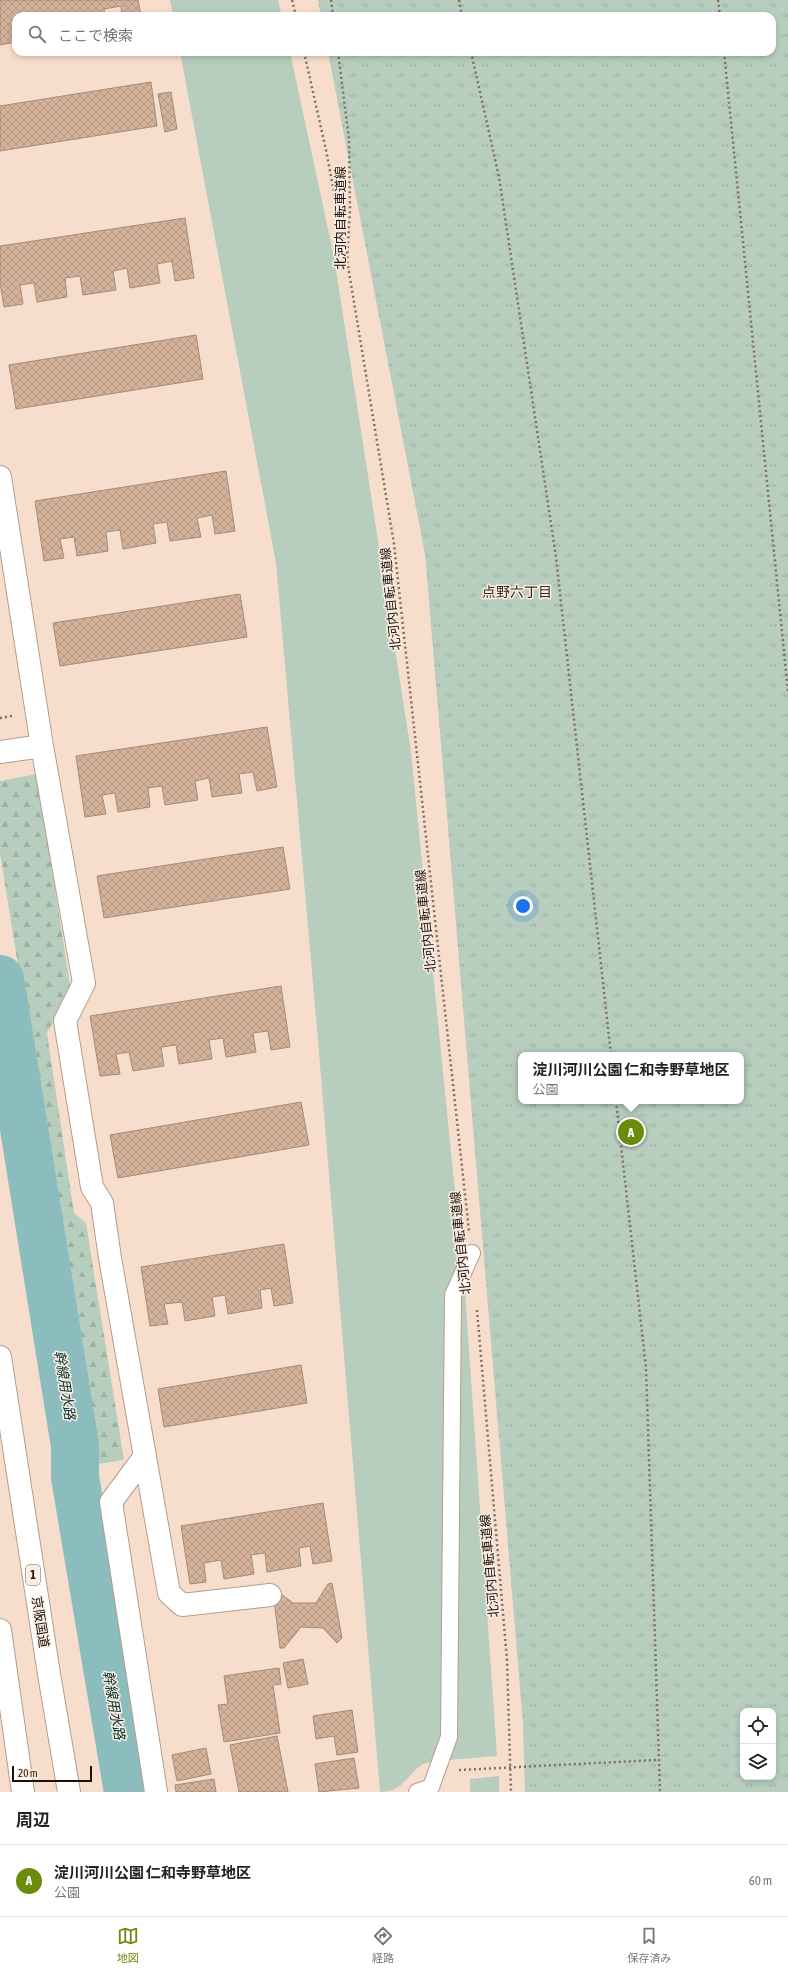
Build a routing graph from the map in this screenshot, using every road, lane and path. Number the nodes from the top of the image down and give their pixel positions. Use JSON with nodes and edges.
{"nodes":[{"id":1,"x":292,"y":0,"type":"edge"},
{"id":2,"x":331,"y":0,"type":"edge"},
{"id":3,"x":458,"y":0,"type":"edge"},
{"id":4,"x":718,"y":0,"type":"edge"},
{"id":5,"x":295,"y":12,"type":"edge"},
{"id":6,"x":332,"y":12,"type":"edge"},
{"id":7,"x":461,"y":12,"type":"edge"},
{"id":8,"x":720,"y":12,"type":"edge"},
{"id":9,"x":305,"y":56,"type":"edge"},
{"id":10,"x":339,"y":56,"type":"edge"},
{"id":11,"x":471,"y":56,"type":"edge"},
{"id":12,"x":724,"y":56,"type":"edge"},
{"id":13,"x":347,"y":260,"type":"junction"},
{"id":14,"x":0,"y":477,"type":"edge"},
{"id":15,"x":788,"y":692,"type":"edge"},
{"id":16,"x":42,"y":746,"type":"junction"},
{"id":17,"x":0,"y":752,"type":"edge"},
{"id":18,"x":611,"y":1052,"type":"edge"},
{"id":19,"x":616,"y":1104,"type":"edge"},
{"id":20,"x":472,"y":1253,"type":"joint"},
{"id":21,"x":476,"y":1308,"type":"dead end"},
{"id":22,"x":0,"y":1357,"type":"edge"},
{"id":23,"x":145,"y":1456,"type":"junction"},
{"id":24,"x":270,"y":1595,"type":"dead end"},
{"id":25,"x":0,"y":1630,"type":"edge"},
{"id":26,"x":658,"y":1760,"type":"junction"},
{"id":27,"x":509,"y":1768,"type":"junction"},
{"id":28,"x":437,"y":1772,"type":"junction"},
{"id":29,"x":23,"y":1792,"type":"edge"},
{"id":30,"x":69,"y":1792,"type":"edge"},
{"id":31,"x":156,"y":1792,"type":"edge"},
{"id":32,"x":417,"y":1792,"type":"edge"},
{"id":33,"x":511,"y":1792,"type":"edge"},
{"id":34,"x":660,"y":1792,"type":"edge"}],
"edges":[{"from":1,"to":5,"type":"path"},
{"from":2,"to":6,"type":"path"},
{"from":3,"to":7,"type":"path"},
{"from":4,"to":8,"type":"path"},
{"from":9,"to":13,"type":"path"},
{"from":10,"to":13,"type":"path","name":"北河内自転車道線"},
{"from":11,"to":18,"type":"path"},
{"from":12,"to":15,"type":"path"},
{"from":13,"to":20,"type":"path","name":"北河内自転車道線"},
{"from":14,"to":16,"type":"main road"},
{"from":16,"to":17,"type":"main road"},
{"from":16,"to":23,"type":"main road"},
{"from":19,"to":26,"type":"path"},
{"from":20,"to":28,"type":"lane"},
{"from":21,"to":27,"type":"path","name":"北河内自転車道線"},
{"from":22,"to":30,"type":"main road","name":"京阪国道","number":"1"},
{"from":23,"to":24,"type":"main road"},
{"from":23,"to":31,"type":"main road"},
{"from":25,"to":29,"type":"main road"},
{"from":26,"to":27,"type":"path"},
{"from":26,"to":34,"type":"path"},
{"from":27,"to":28,"type":"path"},
{"from":27,"to":33,"type":"path","name":"北河内自転車道線"},
{"from":28,"to":32,"type":"lane"}]}
